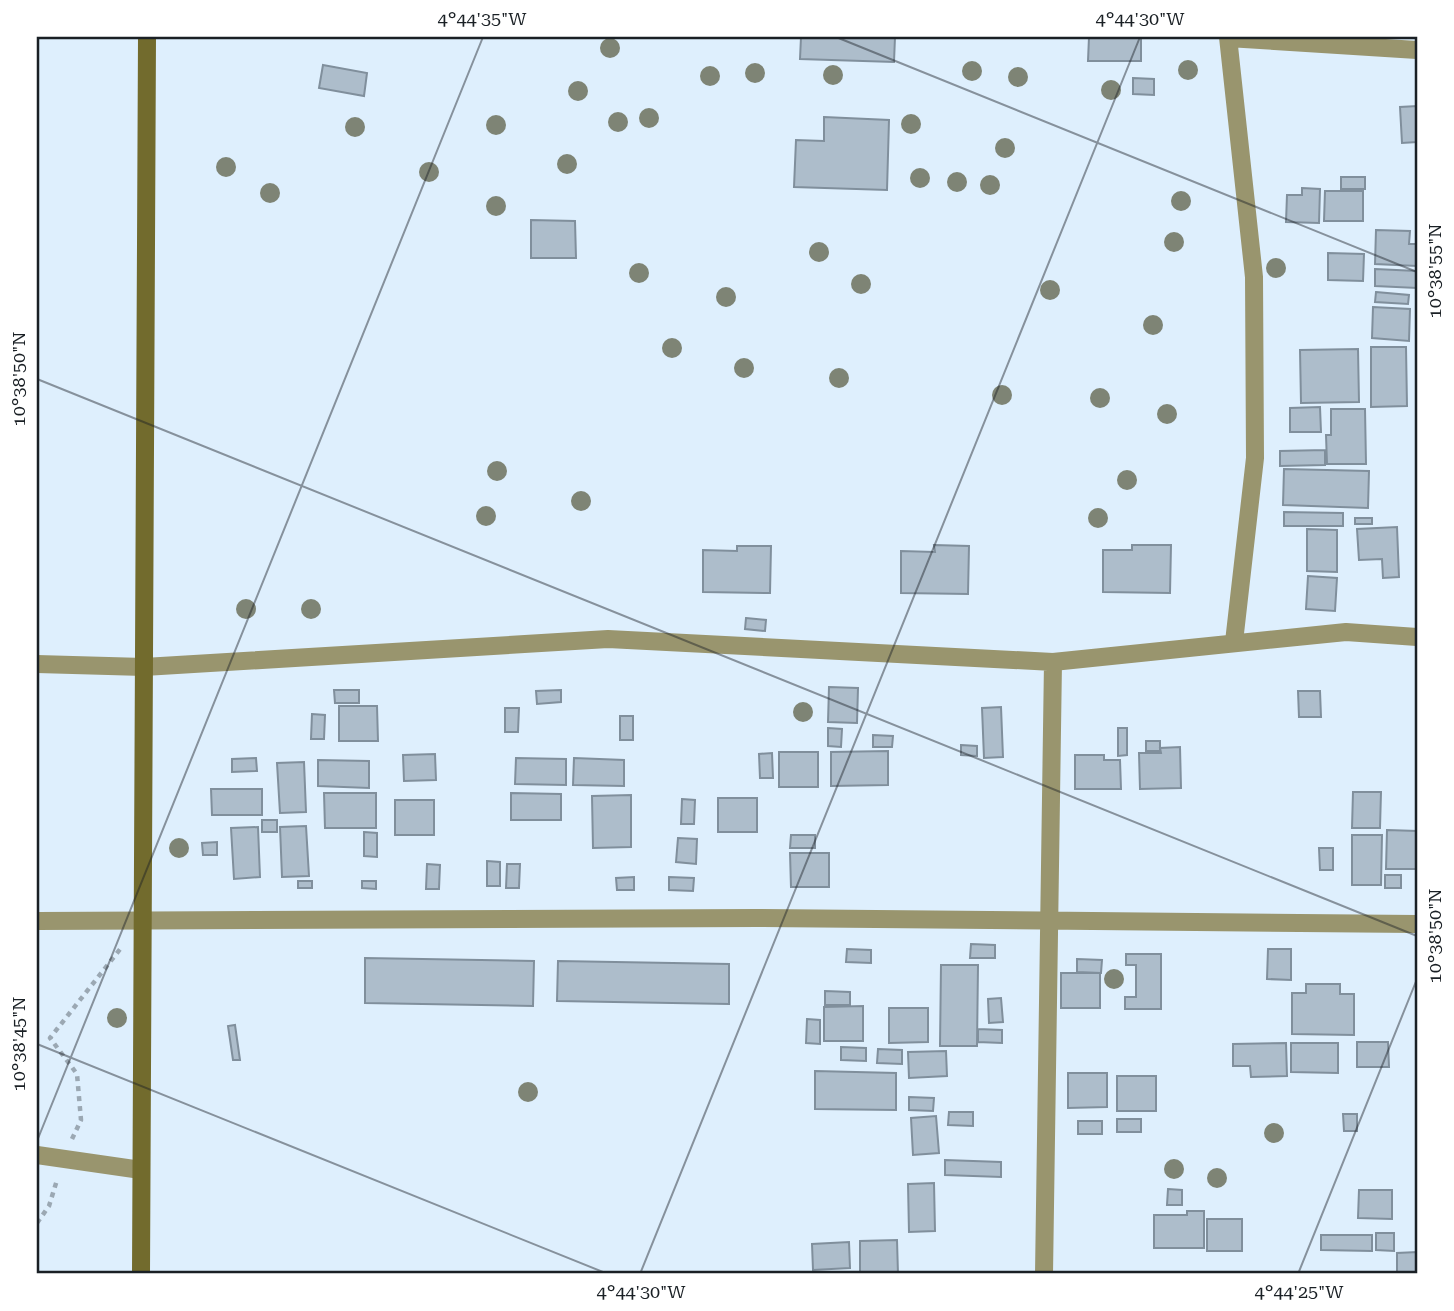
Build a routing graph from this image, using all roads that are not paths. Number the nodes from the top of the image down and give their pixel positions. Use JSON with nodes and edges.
{"nodes":[{"id":1,"x":147,"y":37,"type":"edge"},
{"id":2,"x":1228,"y":37,"type":"edge"},
{"id":3,"x":1417,"y":50,"type":"edge"},
{"id":4,"x":1417,"y":637,"type":"edge"},
{"id":5,"x":1234,"y":642,"type":"junction"},
{"id":6,"x":1053,"y":662,"type":"junction"},
{"id":7,"x":37,"y":664,"type":"edge"},
{"id":8,"x":144,"y":667,"type":"junction"},
{"id":9,"x":37,"y":920,"type":"edge"},
{"id":10,"x":142,"y":921,"type":"junction"},
{"id":11,"x":1052,"y":921,"type":"junction"},
{"id":12,"x":1417,"y":924,"type":"edge"},
{"id":13,"x":37,"y":1155,"type":"edge"},
{"id":14,"x":141,"y":1170,"type":"junction"},
{"id":15,"x":141,"y":1274,"type":"edge"},
{"id":16,"x":1044,"y":1274,"type":"edge"}],
"edges":[{"from":1,"to":8,"type":"street"},
{"from":2,"to":3,"type":"street"},
{"from":2,"to":5,"type":"street"},
{"from":4,"to":5,"type":"street"},
{"from":5,"to":6,"type":"street"},
{"from":6,"to":8,"type":"street"},
{"from":6,"to":11,"type":"street"},
{"from":7,"to":8,"type":"street"},
{"from":8,"to":10,"type":"street"},
{"from":9,"to":10,"type":"street"},
{"from":10,"to":11,"type":"street"},
{"from":10,"to":14,"type":"street"},
{"from":11,"to":12,"type":"street"},
{"from":11,"to":16,"type":"street"},
{"from":13,"to":14,"type":"street"},
{"from":14,"to":15,"type":"street"}]}
